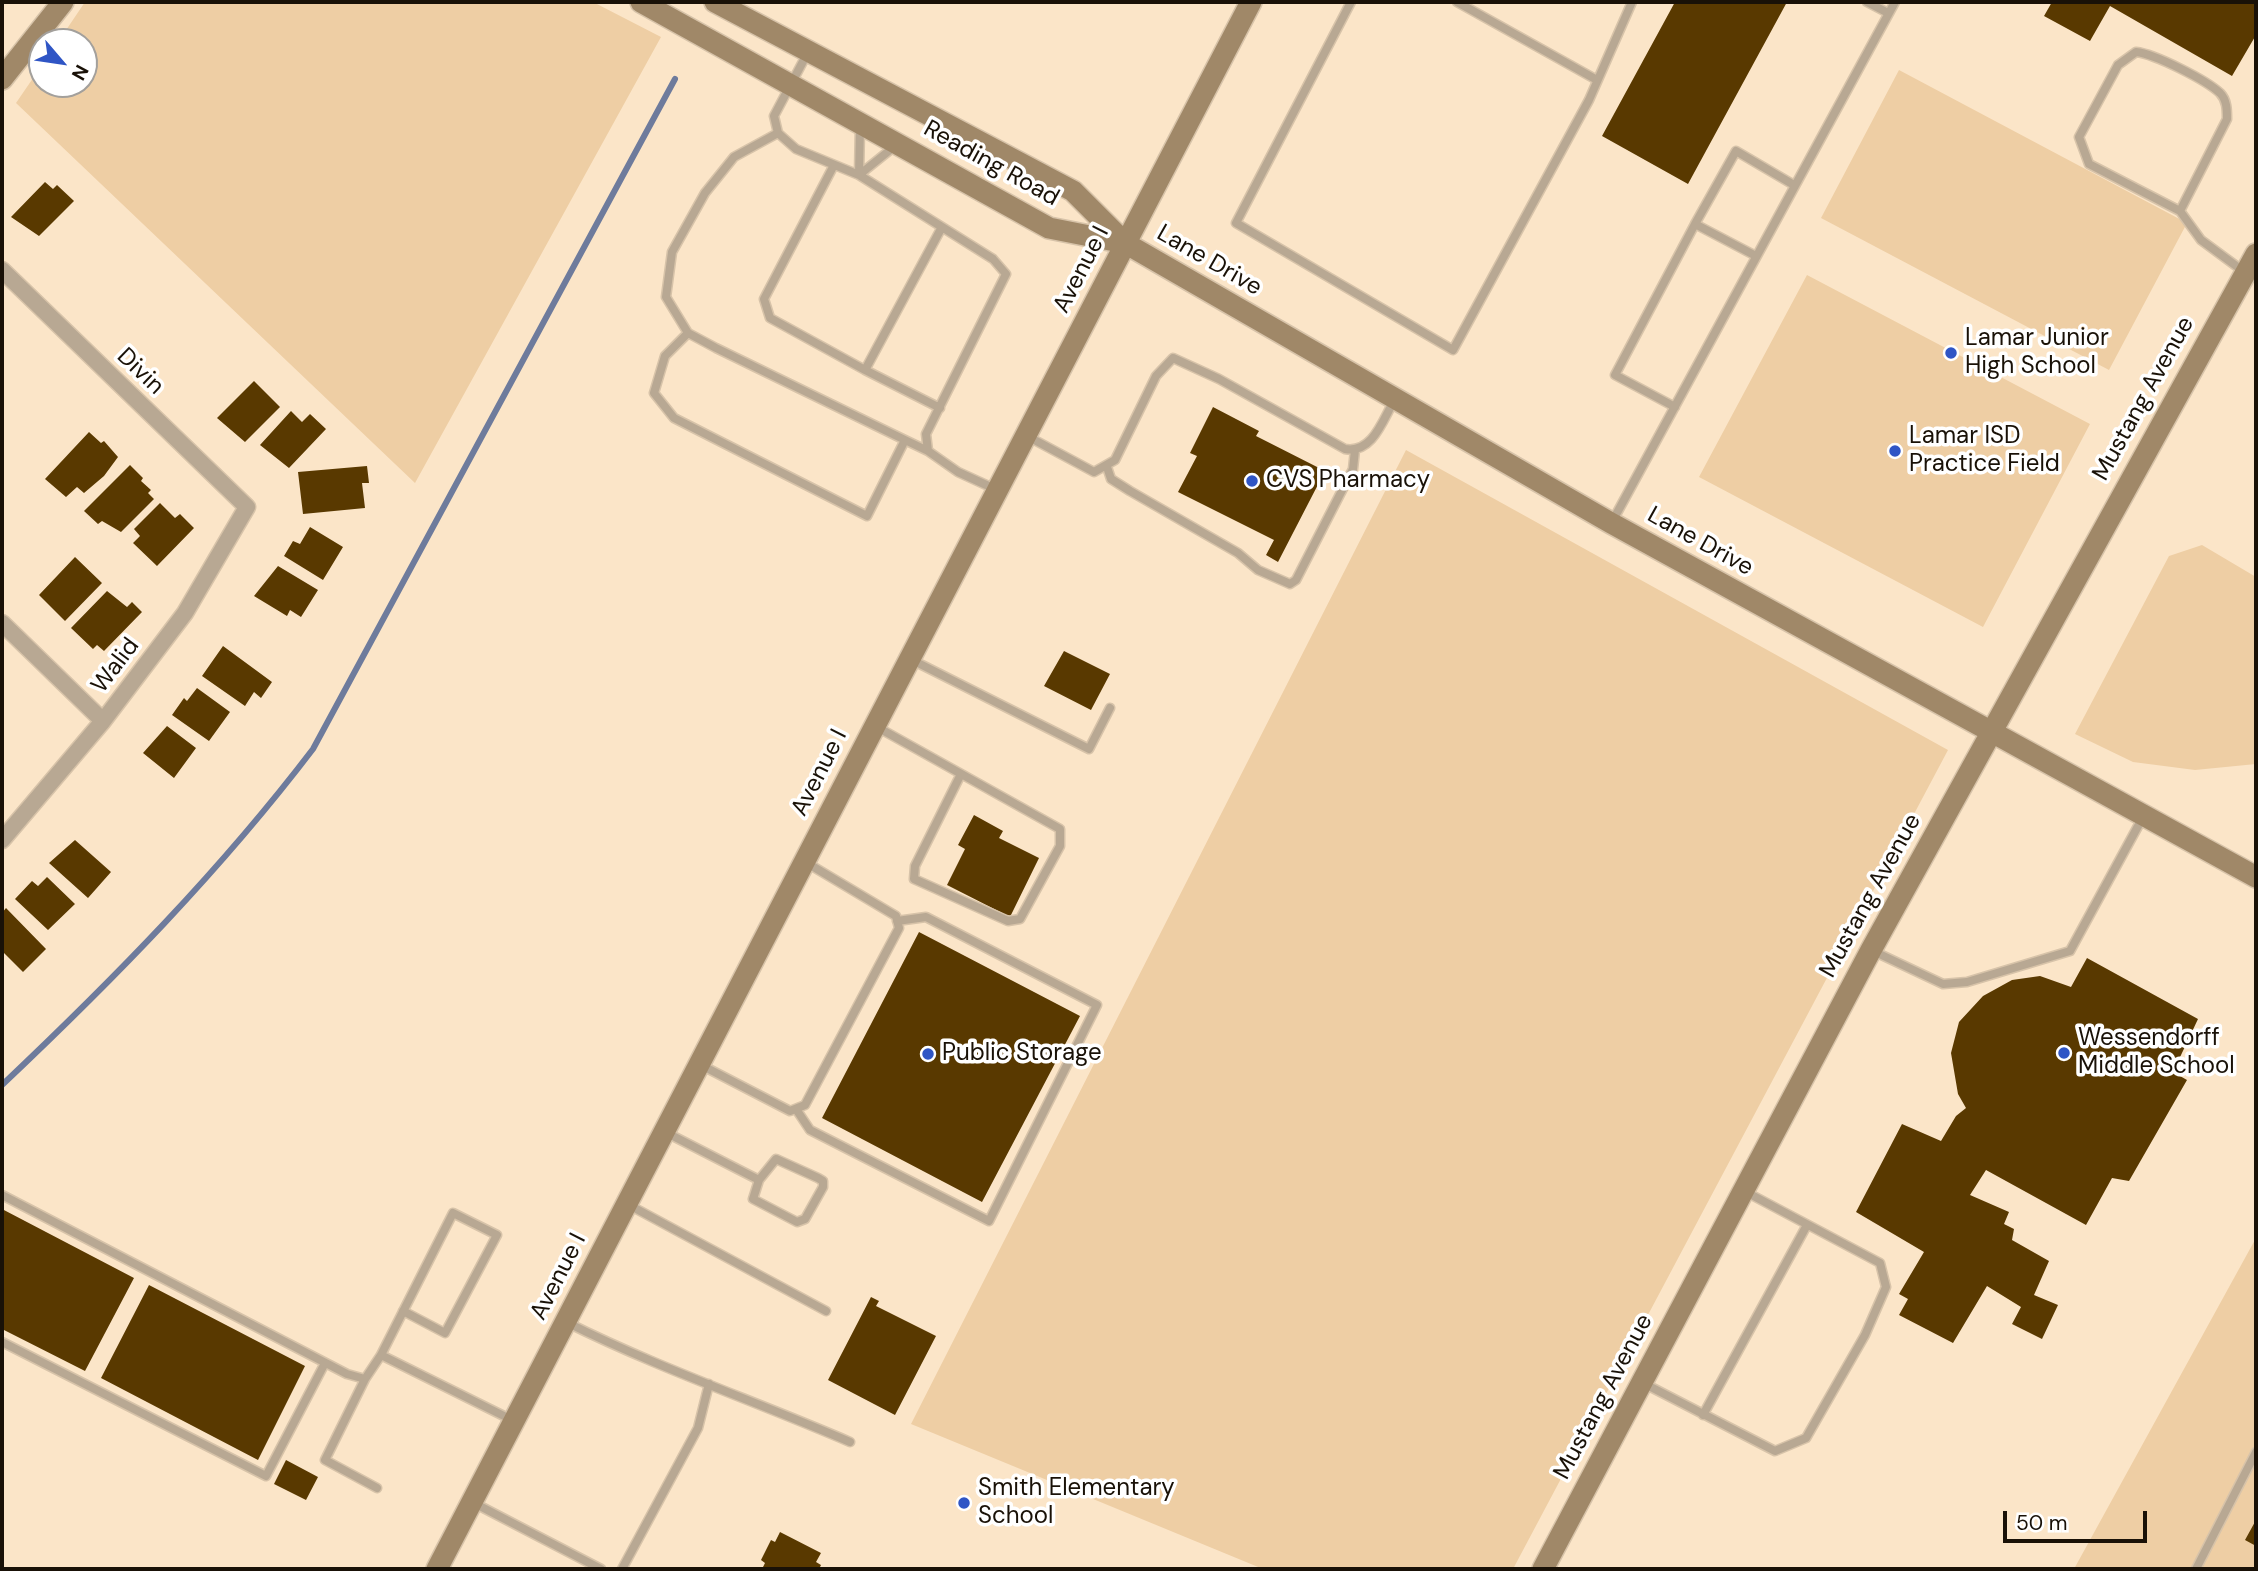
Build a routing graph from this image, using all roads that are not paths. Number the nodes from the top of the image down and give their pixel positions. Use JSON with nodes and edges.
{"nodes":[{"id":1,"x":63,"y":2,"type":"edge"},
{"id":2,"x":641,"y":2,"type":"edge"},
{"id":3,"x":715,"y":2,"type":"edge"},
{"id":4,"x":1251,"y":2,"type":"edge"},
{"id":5,"x":1351,"y":2,"type":"edge"},
{"id":6,"x":1457,"y":2,"type":"edge"},
{"id":7,"x":1632,"y":2,"type":"edge"},
{"id":8,"x":1867,"y":2,"type":"edge"},
{"id":9,"x":1895,"y":2,"type":"edge"},
{"id":10,"x":1888,"y":13,"type":"junction"},
{"id":11,"x":809,"y":51,"type":"junction"},
{"id":12,"x":2,"y":79,"type":"edge"},
{"id":13,"x":1597,"y":80,"type":"junction"},
{"id":14,"x":792,"y":83,"type":"junction"},
{"id":15,"x":860,"y":121,"type":"junction"},
{"id":16,"x":778,"y":133,"type":"junction"},
{"id":17,"x":898,"y":143,"type":"junction"},
{"id":18,"x":834,"y":165,"type":"junction"},
{"id":19,"x":859,"y":175,"type":"junction"},
{"id":20,"x":1794,"y":185,"type":"junction"},
{"id":21,"x":2180,"y":211,"type":"junction"},
{"id":22,"x":1696,"y":224,"type":"junction"},
{"id":23,"x":942,"y":227,"type":"junction"},
{"id":24,"x":1125,"y":243,"type":"junction"},
{"id":25,"x":1756,"y":256,"type":"junction"},
{"id":26,"x":2251,"y":263,"type":"edge"},
{"id":27,"x":2,"y":270,"type":"edge"},
{"id":28,"x":688,"y":333,"type":"junction"},
{"id":29,"x":865,"y":370,"type":"junction"},
{"id":30,"x":1395,"y":399,"type":"junction"},
{"id":31,"x":1675,"y":407,"type":"junction"},
{"id":32,"x":940,"y":408,"type":"junction"},
{"id":33,"x":1025,"y":435,"type":"junction"},
{"id":34,"x":905,"y":440,"type":"junction"},
{"id":35,"x":1355,"y":450,"type":"junction"},
{"id":36,"x":928,"y":451,"type":"junction"},
{"id":37,"x":1107,"y":467,"type":"junction"},
{"id":38,"x":997,"y":490,"type":"junction"},
{"id":39,"x":247,"y":507,"type":"joint"},
{"id":40,"x":1611,"y":523,"type":"junction"},
{"id":41,"x":2,"y":622,"type":"edge"},
{"id":42,"x":909,"y":659,"type":"junction"},
{"id":43,"x":1111,"y":708,"type":"dead end"},
{"id":44,"x":103,"y":721,"type":"junction"},
{"id":45,"x":874,"y":726,"type":"junction"},
{"id":46,"x":1990,"y":732,"type":"junction"},
{"id":47,"x":961,"y":774,"type":"junction"},
{"id":48,"x":2144,"y":816,"type":"junction"},
{"id":49,"x":2,"y":840,"type":"edge"},
{"id":50,"x":804,"y":862,"type":"junction"},
{"id":51,"x":2256,"y":877,"type":"edge"},
{"id":52,"x":897,"y":921,"type":"junction"},
{"id":53,"x":1871,"y":950,"type":"junction"},
{"id":54,"x":699,"y":1064,"type":"junction"},
{"id":55,"x":796,"y":1109,"type":"junction"},
{"id":56,"x":664,"y":1131,"type":"junction"},
{"id":57,"x":759,"y":1180,"type":"junction"},
{"id":58,"x":1743,"y":1191,"type":"junction"},
{"id":59,"x":2,"y":1195,"type":"edge"},
{"id":60,"x":626,"y":1204,"type":"junction"},
{"id":61,"x":1807,"y":1225,"type":"junction"},
{"id":62,"x":403,"y":1311,"type":"junction"},
{"id":63,"x":826,"y":1311,"type":"dead end"},
{"id":64,"x":566,"y":1322,"type":"junction"},
{"id":65,"x":2,"y":1342,"type":"edge"},
{"id":66,"x":380,"y":1355,"type":"junction"},
{"id":67,"x":325,"y":1363,"type":"junction"},
{"id":68,"x":365,"y":1378,"type":"junction"},
{"id":69,"x":1642,"y":1383,"type":"junction"},
{"id":70,"x":709,"y":1384,"type":"junction"},
{"id":71,"x":1703,"y":1415,"type":"junction"},
{"id":72,"x":514,"y":1421,"type":"junction"},
{"id":73,"x":850,"y":1442,"type":"dead end"},
{"id":74,"x":2256,"y":1452,"type":"edge"},
{"id":75,"x":377,"y":1488,"type":"dead end"},
{"id":76,"x":472,"y":1502,"type":"junction"},
{"id":77,"x":437,"y":1569,"type":"edge"},
{"id":78,"x":601,"y":1569,"type":"edge"},
{"id":79,"x":622,"y":1569,"type":"edge"},
{"id":80,"x":1543,"y":1569,"type":"edge"},
{"id":81,"x":2196,"y":1569,"type":"edge"}],
"edges":[{"from":1,"to":12,"type":"main road"},
{"from":2,"to":14,"type":"main road","name":"Reading Road"},
{"from":3,"to":11,"type":"main road","name":"Reading Road"},
{"from":4,"to":24,"type":"main road","name":"Avenue I"},
{"from":5,"to":13,"type":"lane"},
{"from":6,"to":13,"type":"lane"},
{"from":7,"to":13,"type":"lane"},
{"from":8,"to":10,"type":"lane"},
{"from":9,"to":10,"type":"lane"},
{"from":10,"to":20,"type":"lane"},
{"from":11,"to":14,"type":"lane"},
{"from":11,"to":24,"type":"main road","name":"Reading Road"},
{"from":14,"to":15,"type":"main road","name":"Reading Road"},
{"from":14,"to":16,"type":"lane"},
{"from":15,"to":17,"type":"main road","name":"Reading Road"},
{"from":15,"to":19,"type":"lane"},
{"from":16,"to":18,"type":"lane"},
{"from":16,"to":28,"type":"lane"},
{"from":17,"to":19,"type":"lane"},
{"from":17,"to":24,"type":"main road","name":"Reading Road"},
{"from":18,"to":19,"type":"lane"},
{"from":18,"to":29,"type":"lane"},
{"from":19,"to":23,"type":"lane"},
{"from":20,"to":22,"type":"lane"},
{"from":20,"to":25,"type":"lane"},
{"from":21,"to":21,"type":"lane"},
{"from":21,"to":26,"type":"lane"},
{"from":22,"to":25,"type":"lane"},
{"from":22,"to":31,"type":"lane"},
{"from":23,"to":29,"type":"lane"},
{"from":23,"to":32,"type":"lane"},
{"from":24,"to":30,"type":"main road","name":"Lane Drive"},
{"from":24,"to":33,"type":"main road","name":"Avenue I"},
{"from":25,"to":31,"type":"lane"},
{"from":26,"to":46,"type":"main road","name":"Mustang Avenue"},
{"from":27,"to":39,"type":"street","name":"Divin"},
{"from":28,"to":34,"type":"lane"},
{"from":28,"to":34,"type":"lane"},
{"from":29,"to":32,"type":"lane"},
{"from":30,"to":35,"type":"lane"},
{"from":30,"to":40,"type":"main road","name":"Lane Drive"},
{"from":31,"to":40,"type":"lane"},
{"from":32,"to":36,"type":"lane"},
{"from":33,"to":37,"type":"lane"},
{"from":33,"to":38,"type":"main road","name":"Avenue I"},
{"from":34,"to":36,"type":"lane"},
{"from":35,"to":37,"type":"lane"},
{"from":35,"to":37,"type":"lane"},
{"from":36,"to":38,"type":"lane"},
{"from":38,"to":42,"type":"main road","name":"Avenue I"},
{"from":39,"to":44,"type":"street","name":"Walid"},
{"from":40,"to":46,"type":"main road","name":"Lane Drive"},
{"from":41,"to":44,"type":"street"},
{"from":42,"to":43,"type":"lane"},
{"from":42,"to":45,"type":"main road","name":"Avenue I"},
{"from":44,"to":49,"type":"street","name":"Walid"},
{"from":45,"to":47,"type":"lane"},
{"from":45,"to":50,"type":"main road","name":"Avenue I"},
{"from":46,"to":48,"type":"main road","name":"Lane Drive"},
{"from":46,"to":53,"type":"main road","name":"Mustang Avenue"},
{"from":47,"to":47,"type":"lane"},
{"from":48,"to":51,"type":"main road","name":"Lane Drive"},
{"from":48,"to":53,"type":"lane"},
{"from":50,"to":52,"type":"lane"},
{"from":50,"to":54,"type":"main road","name":"Avenue I"},
{"from":52,"to":55,"type":"lane"},
{"from":52,"to":55,"type":"lane"},
{"from":53,"to":58,"type":"main road","name":"Mustang Avenue"},
{"from":54,"to":55,"type":"lane"},
{"from":54,"to":56,"type":"main road","name":"Avenue I"},
{"from":56,"to":57,"type":"lane"},
{"from":56,"to":60,"type":"main road","name":"Avenue I"},
{"from":57,"to":57,"type":"lane"},
{"from":58,"to":61,"type":"lane"},
{"from":58,"to":69,"type":"main road","name":"Mustang Avenue"},
{"from":59,"to":67,"type":"lane"},
{"from":60,"to":63,"type":"lane"},
{"from":60,"to":64,"type":"main road","name":"Avenue I"},
{"from":61,"to":71,"type":"lane"},
{"from":61,"to":71,"type":"lane"},
{"from":62,"to":62,"type":"lane"},
{"from":62,"to":66,"type":"lane"},
{"from":64,"to":70,"type":"lane"},
{"from":64,"to":72,"type":"main road","name":"Avenue I"},
{"from":65,"to":67,"type":"lane"},
{"from":66,"to":68,"type":"lane"},
{"from":66,"to":72,"type":"lane"},
{"from":67,"to":68,"type":"lane"},
{"from":68,"to":75,"type":"lane"},
{"from":69,"to":71,"type":"lane"},
{"from":69,"to":80,"type":"main road","name":"Mustang Avenue"},
{"from":70,"to":73,"type":"lane"},
{"from":70,"to":79,"type":"lane"},
{"from":72,"to":76,"type":"main road","name":"Avenue I"},
{"from":74,"to":81,"type":"lane"},
{"from":76,"to":77,"type":"main road","name":"Avenue I"},
{"from":76,"to":78,"type":"lane"}]}
